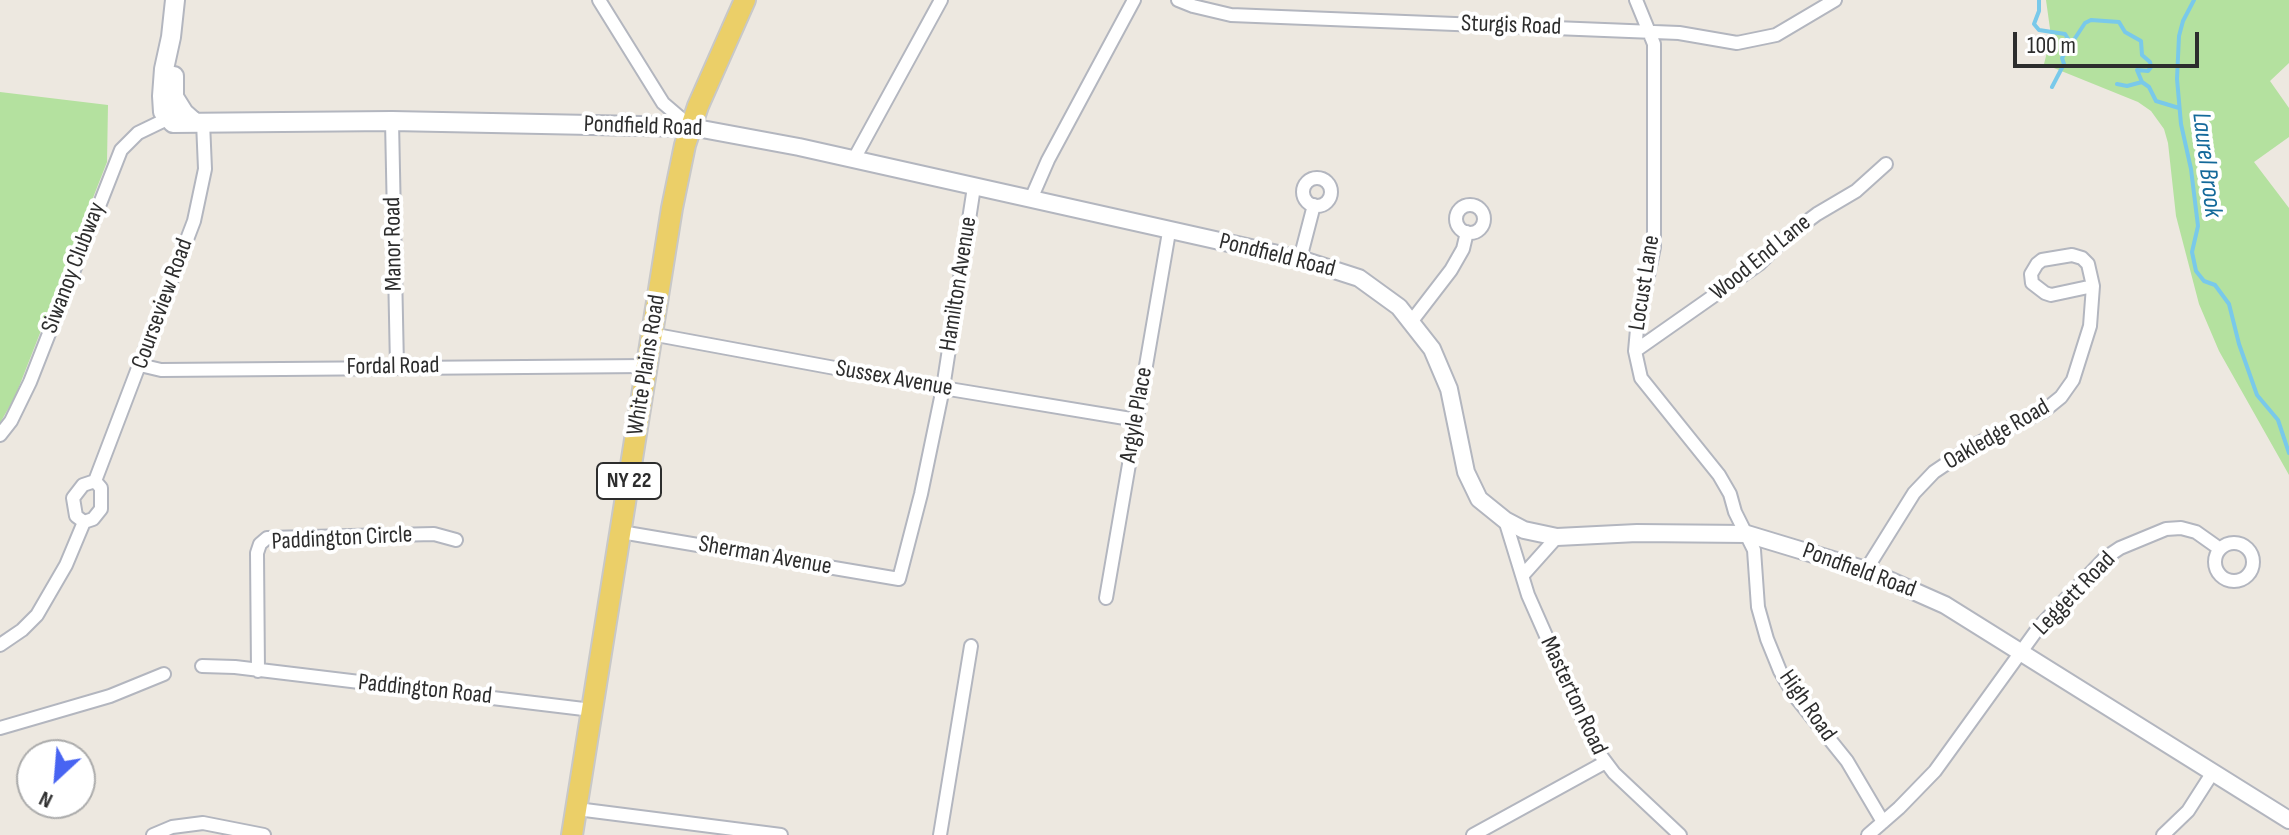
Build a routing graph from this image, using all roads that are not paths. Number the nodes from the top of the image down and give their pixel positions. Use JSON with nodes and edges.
{"nodes":[{"id":1,"x":175,"y":0,"type":"edge"},
{"id":2,"x":599,"y":0,"type":"edge"},
{"id":3,"x":745,"y":0,"type":"edge"},
{"id":4,"x":941,"y":0,"type":"edge"},
{"id":5,"x":1134,"y":0,"type":"edge"},
{"id":6,"x":1178,"y":0,"type":"edge"},
{"id":7,"x":1636,"y":0,"type":"edge"},
{"id":8,"x":1835,"y":0,"type":"edge"},
{"id":9,"x":1650,"y":32,"type":"junction"},
{"id":10,"x":171,"y":37,"type":"junction"},
{"id":11,"x":167,"y":119,"type":"junction"},
{"id":12,"x":392,"y":121,"type":"junction"},
{"id":13,"x":198,"y":122,"type":"junction"},
{"id":14,"x":691,"y":127,"type":"junction"},
{"id":15,"x":854,"y":159,"type":"junction"},
{"id":16,"x":1886,"y":164,"type":"dead end"},
{"id":17,"x":974,"y":187,"type":"junction"},
{"id":18,"x":1031,"y":199,"type":"junction"},
{"id":19,"x":1314,"y":205,"type":"dead end"},
{"id":20,"x":1169,"y":232,"type":"junction"},
{"id":21,"x":1467,"y":232,"type":"dead end"},
{"id":22,"x":1300,"y":259,"type":"junction"},
{"id":23,"x":2093,"y":286,"type":"junction"},
{"id":24,"x":1411,"y":322,"type":"junction"},
{"id":25,"x":651,"y":334,"type":"junction"},
{"id":26,"x":1635,"y":351,"type":"junction"},
{"id":27,"x":140,"y":365,"type":"junction"},
{"id":28,"x":646,"y":366,"type":"junction"},
{"id":29,"x":397,"y":367,"type":"junction"},
{"id":30,"x":943,"y":388,"type":"junction"},
{"id":31,"x":1137,"y":420,"type":"junction"},
{"id":32,"x":0,"y":435,"type":"edge"},
{"id":33,"x":95,"y":481,"type":"junction"},
{"id":34,"x":1505,"y":520,"type":"junction"},
{"id":35,"x":84,"y":522,"type":"junction"},
{"id":36,"x":621,"y":532,"type":"junction"},
{"id":37,"x":1747,"y":534,"type":"junction"},
{"id":38,"x":1557,"y":537,"type":"junction"},
{"id":39,"x":456,"y":540,"type":"dead end"},
{"id":40,"x":2220,"y":549,"type":"dead end"},
{"id":41,"x":904,"y":570,"type":"joint"},
{"id":42,"x":1866,"y":570,"type":"junction"},
{"id":43,"x":1523,"y":575,"type":"junction"},
{"id":44,"x":1106,"y":598,"type":"dead end"},
{"id":45,"x":0,"y":645,"type":"edge"},
{"id":46,"x":971,"y":646,"type":"dead end"},
{"id":47,"x":2022,"y":651,"type":"junction"},
{"id":48,"x":202,"y":666,"type":"dead end"},
{"id":49,"x":258,"y":671,"type":"junction"},
{"id":50,"x":164,"y":674,"type":"dead end"},
{"id":51,"x":592,"y":710,"type":"junction"},
{"id":52,"x":0,"y":728,"type":"edge"},
{"id":53,"x":1604,"y":763,"type":"junction"},
{"id":54,"x":2213,"y":772,"type":"junction"},
{"id":55,"x":577,"y":809,"type":"junction"},
{"id":56,"x":2289,"y":820,"type":"edge"},
{"id":57,"x":1883,"y":822,"type":"junction"},
{"id":58,"x":153,"y":835,"type":"edge"},
{"id":59,"x":264,"y":835,"type":"edge"},
{"id":60,"x":572,"y":835,"type":"edge"},
{"id":61,"x":775,"y":835,"type":"edge"},
{"id":62,"x":781,"y":835,"type":"edge"},
{"id":63,"x":940,"y":835,"type":"edge"},
{"id":64,"x":1473,"y":835,"type":"edge"},
{"id":65,"x":1680,"y":835,"type":"edge"},
{"id":66,"x":1868,"y":835,"type":"edge"},
{"id":67,"x":2163,"y":835,"type":"edge"}],
"edges":[{"from":1,"to":10,"type":"main road"},
{"from":2,"to":14,"type":"street"},
{"from":3,"to":14,"type":"main road","name":"White Plains Road","number":"NY 22"},
{"from":4,"to":15,"type":"street"},
{"from":5,"to":18,"type":"street"},
{"from":6,"to":9,"type":"street","name":"Sturgis Road"},
{"from":7,"to":9,"type":"street","name":"Locust Lane"},
{"from":8,"to":9,"type":"street","name":"Sturgis Road"},
{"from":9,"to":26,"type":"street","name":"Locust Lane"},
{"from":10,"to":11,"type":"main road"},
{"from":10,"to":13,"type":"main road"},
{"from":11,"to":13,"type":"main road","name":"Pondfield Road"},
{"from":11,"to":32,"type":"street","name":"Siwanoy Clubway"},
{"from":12,"to":13,"type":"main road","name":"Pondfield Road"},
{"from":12,"to":14,"type":"main road","name":"Pondfield Road"},
{"from":12,"to":29,"type":"street","name":"Manor Road"},
{"from":13,"to":27,"type":"street","name":"Courseview Road"},
{"from":14,"to":15,"type":"street","name":"Pondfield Road"},
{"from":14,"to":25,"type":"main road","name":"White Plains Road","number":"NY 22"},
{"from":15,"to":17,"type":"street","name":"Pondfield Road"},
{"from":16,"to":26,"type":"street","name":"Wood End Lane"},
{"from":17,"to":18,"type":"street","name":"Pondfield Road"},
{"from":17,"to":30,"type":"street","name":"Hamilton Avenue"},
{"from":18,"to":20,"type":"street","name":"Pondfield Road"},
{"from":19,"to":22,"type":"street"},
{"from":20,"to":22,"type":"street","name":"Pondfield Road"},
{"from":20,"to":31,"type":"street","name":"Argyle Place"},
{"from":21,"to":24,"type":"street"},
{"from":22,"to":24,"type":"street","name":"Pondfield Road"},
{"from":23,"to":23,"type":"street"},
{"from":23,"to":42,"type":"street","name":"Oakledge Road"},
{"from":24,"to":34,"type":"street","name":"Pondfield Road"},
{"from":25,"to":28,"type":"main road","name":"White Plains Road","number":"NY 22"},
{"from":25,"to":30,"type":"street","name":"Sussex Avenue"},
{"from":26,"to":37,"type":"street","name":"Locust Lane"},
{"from":27,"to":29,"type":"street","name":"Fordal Road"},
{"from":27,"to":33,"type":"street","name":"Courseview Road"},
{"from":28,"to":29,"type":"street","name":"Fordal Road"},
{"from":28,"to":36,"type":"main road","name":"White Plains Road","number":"NY 22"},
{"from":30,"to":31,"type":"street","name":"Sussex Avenue"},
{"from":30,"to":41,"type":"street","name":"Hamilton Avenue"},
{"from":31,"to":44,"type":"street","name":"Argyle Place"},
{"from":33,"to":35,"type":"street","name":"Courseview Road"},
{"from":33,"to":35,"type":"street","name":"Courseview Road"},
{"from":34,"to":38,"type":"street","name":"Pondfield Road"},
{"from":34,"to":43,"type":"street","name":"Masterton Road"},
{"from":35,"to":45,"type":"street","name":"Courseview Road"},
{"from":36,"to":41,"type":"street","name":"Sherman Avenue"},
{"from":36,"to":51,"type":"main road","name":"White Plains Road","number":"NY 22"},
{"from":37,"to":38,"type":"street","name":"Pondfield Road"},
{"from":37,"to":42,"type":"street","name":"Pondfield Road"},
{"from":37,"to":57,"type":"street","name":"High Road"},
{"from":38,"to":43,"type":"street"},
{"from":39,"to":49,"type":"street","name":"Paddington Circle"},
{"from":40,"to":47,"type":"street","name":"Leggett Road"},
{"from":42,"to":47,"type":"street","name":"Pondfield Road"},
{"from":43,"to":53,"type":"street","name":"Masterton Road"},
{"from":46,"to":63,"type":"street"},
{"from":47,"to":54,"type":"street","name":"Pondfield Road"},
{"from":47,"to":57,"type":"street","name":"Leggett Road"},
{"from":48,"to":49,"type":"street","name":"Paddington Road"},
{"from":49,"to":51,"type":"street","name":"Paddington Road"},
{"from":50,"to":52,"type":"street"},
{"from":51,"to":55,"type":"main road","name":"White Plains Road","number":"NY 22"},
{"from":53,"to":64,"type":"street"},
{"from":53,"to":65,"type":"street","name":"Masterton Road"},
{"from":54,"to":56,"type":"street","name":"Pondfield Road"},
{"from":54,"to":67,"type":"street"},
{"from":55,"to":60,"type":"main road","name":"White Plains Road","number":"NY 22"},
{"from":55,"to":61,"type":"street"},
{"from":57,"to":66,"type":"street","name":"Leggett Road"},
{"from":58,"to":59,"type":"street"},
{"from":61,"to":62,"type":"street"}]}
